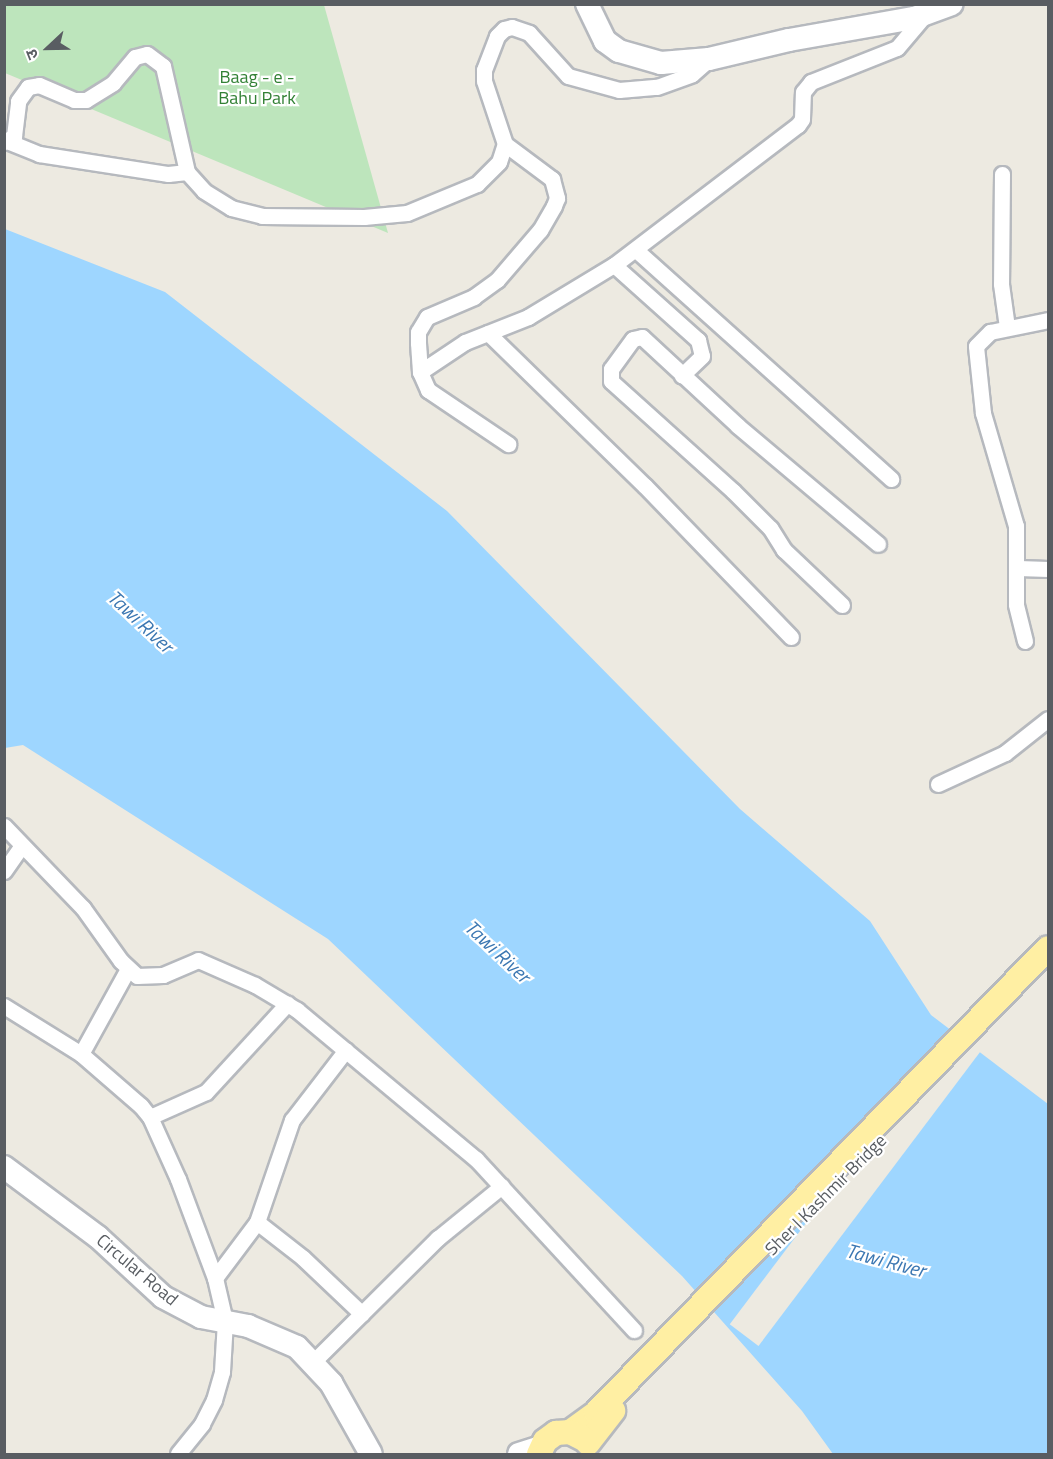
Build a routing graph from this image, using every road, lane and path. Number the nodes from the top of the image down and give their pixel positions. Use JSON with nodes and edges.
{"nodes":[{"id":1,"x":587,"y":4,"type":"edge"},
{"id":2,"x":951,"y":4,"type":"edge"},
{"id":3,"x":925,"y":15,"type":"junction"},
{"id":4,"x":709,"y":59,"type":"junction"},
{"id":5,"x":6,"y":141,"type":"edge"},
{"id":6,"x":505,"y":144,"type":"junction"},
{"id":7,"x":187,"y":172,"type":"junction"},
{"id":8,"x":1002,"y":174,"type":"dead end"},
{"id":9,"x":636,"y":250,"type":"junction"},
{"id":10,"x":614,"y":266,"type":"junction"},
{"id":11,"x":1048,"y":320,"type":"edge"},
{"id":12,"x":1007,"y":327,"type":"junction"},
{"id":13,"x":488,"y":333,"type":"junction"},
{"id":14,"x":420,"y":372,"type":"junction"},
{"id":15,"x":682,"y":375,"type":"junction"},
{"id":16,"x":508,"y":444,"type":"dead end"},
{"id":17,"x":891,"y":479,"type":"dead end"},
{"id":18,"x":878,"y":544,"type":"dead end"},
{"id":19,"x":1018,"y":568,"type":"junction"},
{"id":20,"x":1048,"y":569,"type":"edge"},
{"id":21,"x":842,"y":605,"type":"dead end"},
{"id":22,"x":791,"y":637,"type":"dead end"},
{"id":23,"x":1025,"y":642,"type":"dead end"},
{"id":24,"x":1048,"y":719,"type":"edge"},
{"id":25,"x":938,"y":784,"type":"dead end"},
{"id":26,"x":4,"y":826,"type":"edge"},
{"id":27,"x":21,"y":847,"type":"junction"},
{"id":28,"x":4,"y":871,"type":"edge"},
{"id":29,"x":1048,"y":948,"type":"edge"},
{"id":30,"x":128,"y":969,"type":"junction"},
{"id":31,"x":1048,"y":969,"type":"edge"},
{"id":32,"x":287,"y":1004,"type":"junction"},
{"id":33,"x":4,"y":1006,"type":"edge"},
{"id":34,"x":346,"y":1050,"type":"junction"},
{"id":35,"x":81,"y":1054,"type":"junction"},
{"id":36,"x":150,"y":1117,"type":"junction"},
{"id":37,"x":4,"y":1167,"type":"edge"},
{"id":38,"x":502,"y":1186,"type":"junction"},
{"id":39,"x":257,"y":1222,"type":"junction"},
{"id":40,"x":215,"y":1278,"type":"junction"},
{"id":41,"x":362,"y":1314,"type":"junction"},
{"id":42,"x":225,"y":1321,"type":"junction"},
{"id":43,"x":634,"y":1330,"type":"dead end"},
{"id":44,"x":314,"y":1361,"type":"junction"},
{"id":45,"x":600,"y":1416,"type":"junction"},
{"id":46,"x":584,"y":1443,"type":"edge"},
{"id":47,"x":533,"y":1452,"type":"edge"},
{"id":48,"x":178,"y":1455,"type":"edge"},
{"id":49,"x":371,"y":1455,"type":"edge"}],
"edges":[{"from":1,"to":4,"type":"main road"},
{"from":2,"to":3,"type":"main road"},
{"from":3,"to":4,"type":"main road"},
{"from":3,"to":9,"type":"street"},
{"from":4,"to":6,"type":"street"},
{"from":5,"to":7,"type":"street"},
{"from":5,"to":7,"type":"street"},
{"from":6,"to":7,"type":"street"},
{"from":6,"to":14,"type":"street"},
{"from":8,"to":12,"type":"street"},
{"from":9,"to":10,"type":"street"},
{"from":9,"to":17,"type":"street"},
{"from":10,"to":13,"type":"street"},
{"from":10,"to":15,"type":"street"},
{"from":11,"to":12,"type":"street"},
{"from":12,"to":19,"type":"street"},
{"from":13,"to":14,"type":"street"},
{"from":13,"to":22,"type":"street"},
{"from":14,"to":16,"type":"street"},
{"from":15,"to":18,"type":"street"},
{"from":15,"to":21,"type":"street"},
{"from":19,"to":20,"type":"street"},
{"from":19,"to":23,"type":"street"},
{"from":24,"to":25,"type":"street"},
{"from":26,"to":27,"type":"street"},
{"from":27,"to":28,"type":"street"},
{"from":27,"to":30,"type":"street"},
{"from":29,"to":45,"type":"main road"},
{"from":30,"to":32,"type":"street"},
{"from":30,"to":35,"type":"street"},
{"from":31,"to":45,"type":"main road","name":"Sher I Kashmir Bridge"},
{"from":32,"to":34,"type":"street"},
{"from":32,"to":36,"type":"street"},
{"from":33,"to":35,"type":"street"},
{"from":34,"to":38,"type":"street"},
{"from":34,"to":39,"type":"street"},
{"from":35,"to":36,"type":"street"},
{"from":36,"to":40,"type":"street"},
{"from":37,"to":42,"type":"main road","name":"Circular Road"},
{"from":38,"to":41,"type":"street"},
{"from":38,"to":43,"type":"street"},
{"from":39,"to":40,"type":"street"},
{"from":39,"to":41,"type":"street"},
{"from":40,"to":42,"type":"street"},
{"from":41,"to":44,"type":"street"},
{"from":42,"to":44,"type":"main road","name":"Circular Road"},
{"from":42,"to":48,"type":"street"},
{"from":44,"to":49,"type":"main road","name":"Circular Road"},
{"from":45,"to":46,"type":"main road"},
{"from":46,"to":47,"type":"main road"}]}
